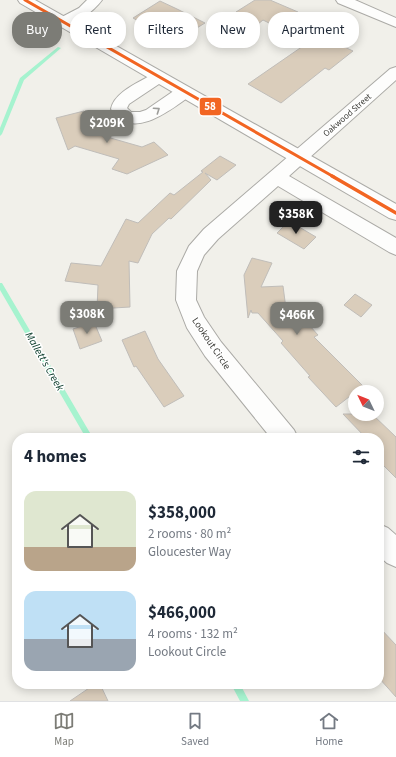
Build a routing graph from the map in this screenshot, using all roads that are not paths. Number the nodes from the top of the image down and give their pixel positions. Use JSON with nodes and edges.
{"nodes":[{"id":1,"x":25,"y":0,"type":"edge"},
{"id":2,"x":95,"y":0,"type":"edge"},
{"id":3,"x":343,"y":0,"type":"edge"},
{"id":4,"x":63,"y":22,"type":"junction"},
{"id":5,"x":396,"y":23,"type":"edge"},
{"id":6,"x":396,"y":72,"type":"edge"},
{"id":7,"x":159,"y":77,"type":"junction"},
{"id":8,"x":184,"y":92,"type":"junction"},
{"id":9,"x":299,"y":158,"type":"junction"},
{"id":10,"x":277,"y":177,"type":"junction"},
{"id":11,"x":396,"y":213,"type":"edge"},
{"id":12,"x":396,"y":247,"type":"edge"},
{"id":13,"x":282,"y":433,"type":"edge"},
{"id":14,"x":384,"y":542,"type":"edge"},
{"id":15,"x":396,"y":554,"type":"edge"}],
"edges":[{"from":1,"to":4,"type":"street"},
{"from":2,"to":4,"type":"street"},
{"from":3,"to":5,"type":"street"},
{"from":4,"to":7,"type":"street"},
{"from":6,"to":9,"type":"street","name":"Oakwood Street"},
{"from":7,"to":8,"type":"street"},
{"from":7,"to":8,"type":"street","one_way":true},
{"from":8,"to":9,"type":"street"},
{"from":9,"to":10,"type":"street","name":"Lookout Circle"},
{"from":9,"to":11,"type":"street"},
{"from":10,"to":12,"type":"street"},
{"from":10,"to":13,"type":"street","name":"Lookout Circle"},
{"from":14,"to":15,"type":"street"}]}
